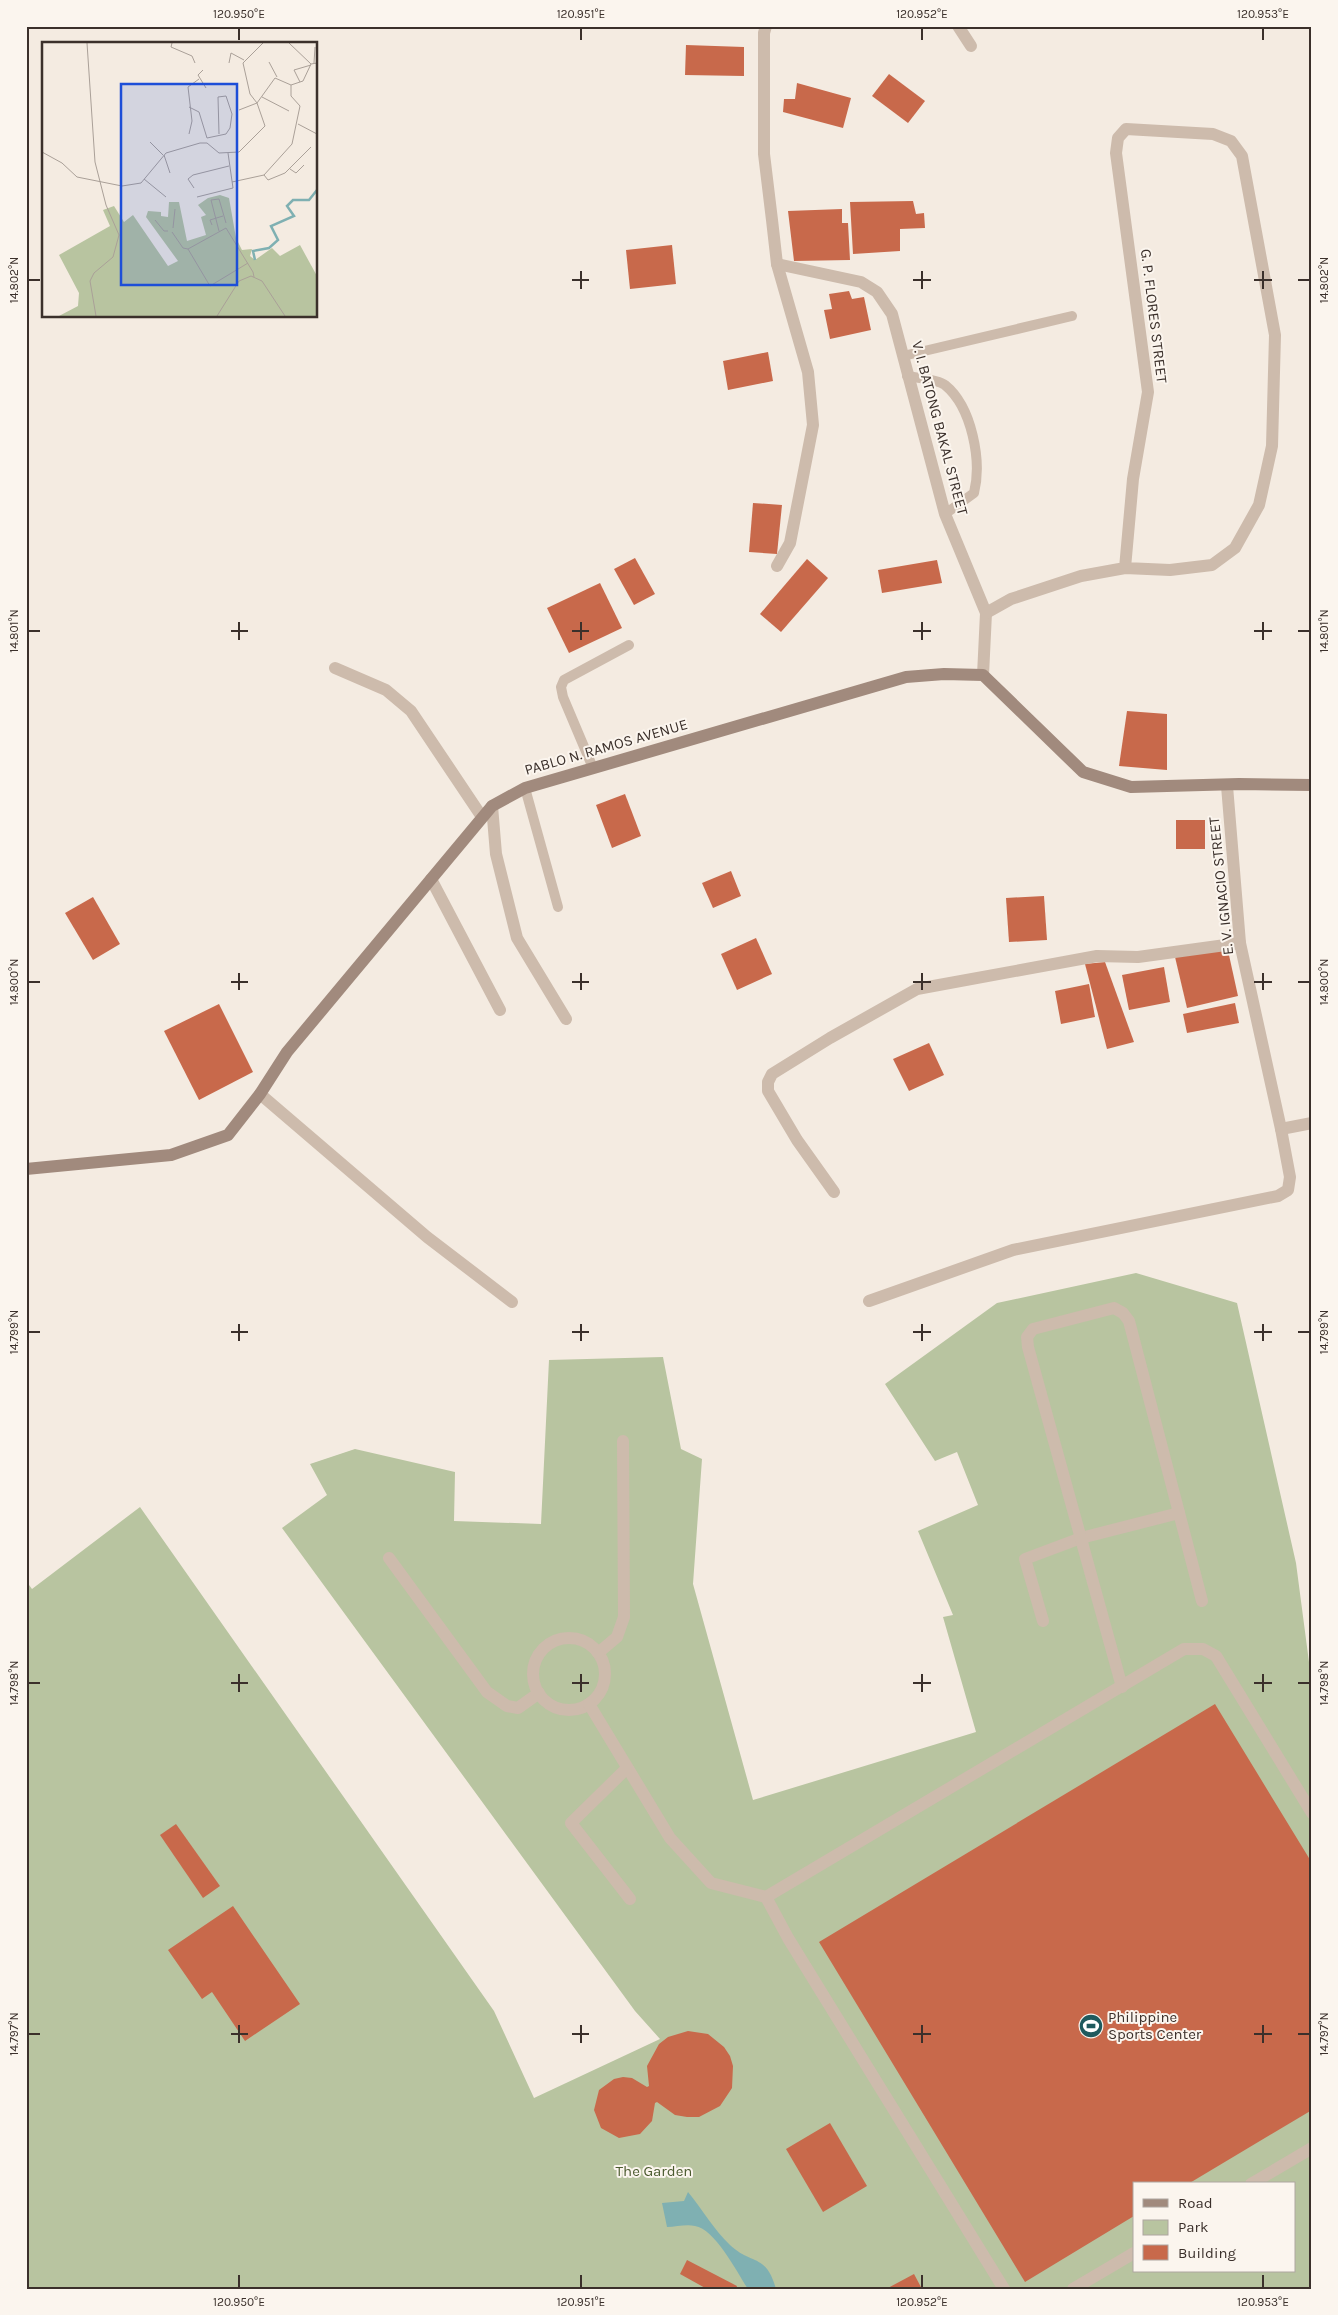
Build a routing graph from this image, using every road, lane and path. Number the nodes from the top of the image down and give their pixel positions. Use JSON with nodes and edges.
{"nodes":[{"id":1,"x":766,"y":26,"type":"edge"},
{"id":2,"x":958,"y":26,"type":"edge"},
{"id":3,"x":971,"y":46,"type":"dead end"},
{"id":4,"x":778,"y":264,"type":"junction"},
{"id":5,"x":1072,"y":316,"type":"dead end"},
{"id":6,"x":903,"y":356,"type":"junction"},
{"id":7,"x":907,"y":376,"type":"junction"},
{"id":8,"x":945,"y":514,"type":"junction"},
{"id":9,"x":777,"y":566,"type":"dead end"},
{"id":10,"x":1125,"y":568,"type":"junction"},
{"id":11,"x":986,"y":613,"type":"junction"},
{"id":12,"x":629,"y":645,"type":"dead end"},
{"id":13,"x":335,"y":668,"type":"dead end"},
{"id":14,"x":983,"y":675,"type":"junction"},
{"id":15,"x":593,"y":768,"type":"junction"},
{"id":16,"x":1312,"y":785,"type":"edge"},
{"id":17,"x":1227,"y":786,"type":"junction"},
{"id":18,"x":525,"y":788,"type":"junction"},
{"id":19,"x":492,"y":806,"type":"junction"},
{"id":20,"x":482,"y":817,"type":"junction"},
{"id":21,"x":431,"y":879,"type":"junction"},
{"id":22,"x":558,"y":907,"type":"dead end"},
{"id":23,"x":1240,"y":943,"type":"junction"},
{"id":24,"x":500,"y":1010,"type":"dead end"},
{"id":25,"x":566,"y":1019,"type":"dead end"},
{"id":26,"x":260,"y":1094,"type":"junction"},
{"id":27,"x":1312,"y":1123,"type":"edge"},
{"id":28,"x":1281,"y":1129,"type":"junction"},
{"id":29,"x":26,"y":1169,"type":"edge"},
{"id":30,"x":834,"y":1192,"type":"dead end"},
{"id":31,"x":869,"y":1301,"type":"dead end"},
{"id":32,"x":512,"y":1302,"type":"dead end"},
{"id":33,"x":623,"y":1441,"type":"dead end"},
{"id":34,"x":1179,"y":1513,"type":"junction"},
{"id":35,"x":1081,"y":1538,"type":"junction"},
{"id":36,"x":389,"y":1558,"type":"dead end"},
{"id":37,"x":1202,"y":1601,"type":"dead end"},
{"id":38,"x":1043,"y":1621,"type":"dead end"},
{"id":39,"x":598,"y":1653,"type":"junction"},
{"id":40,"x":1122,"y":1686,"type":"junction"},
{"id":41,"x":539,"y":1693,"type":"junction"},
{"id":42,"x":589,"y":1704,"type":"junction"},
{"id":43,"x":626,"y":1769,"type":"junction"},
{"id":44,"x":1312,"y":1813,"type":"edge"},
{"id":45,"x":766,"y":1897,"type":"junction"},
{"id":46,"x":630,"y":1899,"type":"dead end"},
{"id":47,"x":1312,"y":2148,"type":"edge"},
{"id":48,"x":1254,"y":2182,"type":"edge"},
{"id":49,"x":1133,"y":2254,"type":"edge"},
{"id":50,"x":1004,"y":2289,"type":"edge"},
{"id":51,"x":1073,"y":2289,"type":"edge"}],
"edges":[{"from":1,"to":4,"type":"street"},
{"from":2,"to":3,"type":"street"},
{"from":4,"to":6,"type":"street","name":"V. I. BATONG BAKAL STREET"},
{"from":4,"to":9,"type":"street"},
{"from":5,"to":6,"type":"lane"},
{"from":6,"to":7,"type":"street","name":"V. I. BATONG BAKAL STREET"},
{"from":7,"to":8,"type":"street","name":"V. I. BATONG BAKAL STREET"},
{"from":7,"to":8,"type":"lane"},
{"from":8,"to":11,"type":"street","name":"V. I. BATONG BAKAL STREET"},
{"from":10,"to":10,"type":"street","name":"G. P. FLORES STREET"},
{"from":10,"to":11,"type":"street"},
{"from":11,"to":14,"type":"street","name":"V. I. BATONG BAKAL STREET"},
{"from":12,"to":15,"type":"lane"},
{"from":13,"to":20,"type":"street"},
{"from":14,"to":15,"type":"street","name":"PABLO N. RAMOS AVENUE"},
{"from":14,"to":17,"type":"street"},
{"from":15,"to":18,"type":"street","name":"PABLO N. RAMOS AVENUE"},
{"from":16,"to":17,"type":"street"},
{"from":17,"to":23,"type":"street","name":"E. V. IGNACIO STREET"},
{"from":18,"to":19,"type":"street","name":"PABLO N. RAMOS AVENUE"},
{"from":18,"to":22,"type":"lane"},
{"from":19,"to":20,"type":"street","name":"PABLO N. RAMOS AVENUE"},
{"from":19,"to":25,"type":"street"},
{"from":20,"to":21,"type":"street","name":"PABLO N. RAMOS AVENUE"},
{"from":21,"to":24,"type":"street"},
{"from":21,"to":26,"type":"street","name":"PABLO N. RAMOS AVENUE"},
{"from":23,"to":28,"type":"street","name":"E. V. IGNACIO STREET"},
{"from":23,"to":30,"type":"street"},
{"from":26,"to":29,"type":"street","name":"PABLO N. RAMOS AVENUE"},
{"from":26,"to":32,"type":"street"},
{"from":27,"to":28,"type":"street"},
{"from":28,"to":31,"type":"street","name":"E. V. IGNACIO STREET"},
{"from":33,"to":39,"type":"street"},
{"from":34,"to":35,"type":"street"},
{"from":34,"to":35,"type":"street"},
{"from":34,"to":37,"type":"street"},
{"from":35,"to":38,"type":"street"},
{"from":35,"to":40,"type":"street"},
{"from":36,"to":41,"type":"street"},
{"from":39,"to":41,"type":"street"},
{"from":39,"to":42,"type":"street"},
{"from":40,"to":44,"type":"street"},
{"from":40,"to":45,"type":"street"},
{"from":41,"to":42,"type":"street"},
{"from":42,"to":43,"type":"street"},
{"from":43,"to":45,"type":"street"},
{"from":43,"to":46,"type":"street"},
{"from":45,"to":50,"type":"street"},
{"from":47,"to":48,"type":"street"},
{"from":49,"to":51,"type":"street"}]}
